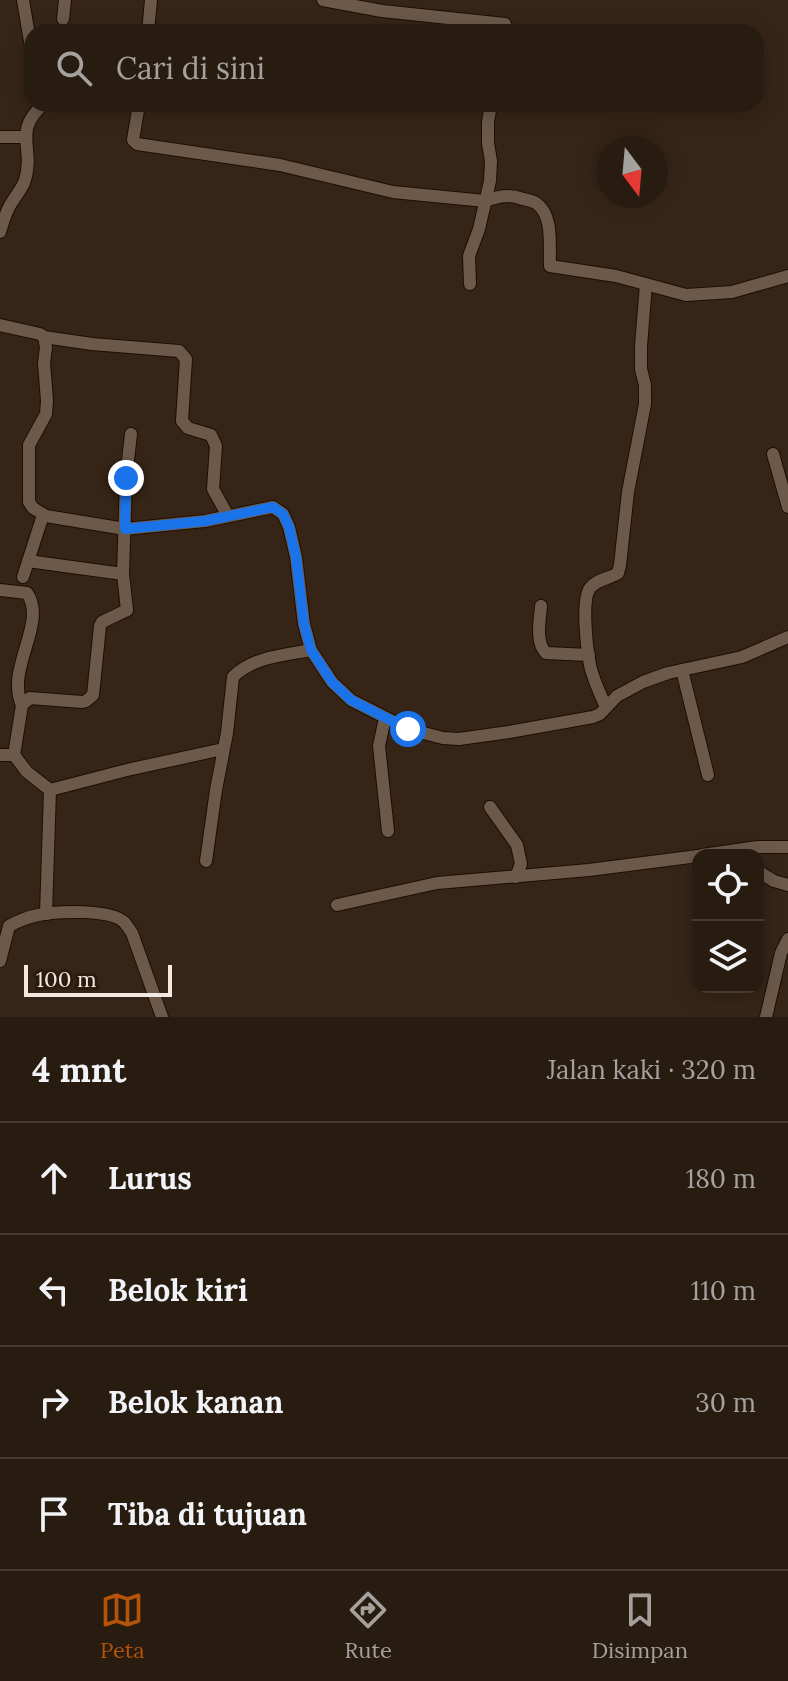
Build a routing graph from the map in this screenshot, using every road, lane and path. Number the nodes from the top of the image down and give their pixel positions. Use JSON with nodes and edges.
{"nodes":[{"id":1,"x":23,"y":0,"type":"edge"},
{"id":2,"x":65,"y":0,"type":"edge"},
{"id":3,"x":151,"y":0,"type":"edge"},
{"id":4,"x":323,"y":0,"type":"edge"},
{"id":5,"x":63,"y":19,"type":"dead end"},
{"id":6,"x":27,"y":24,"type":"edge"},
{"id":7,"x":149,"y":24,"type":"edge"},
{"id":8,"x":505,"y":24,"type":"edge"},
{"id":9,"x":36,"y":112,"type":"edge"},
{"id":10,"x":138,"y":112,"type":"edge"},
{"id":11,"x":490,"y":112,"type":"edge"},
{"id":12,"x":0,"y":137,"type":"edge"},
{"id":13,"x":25,"y":137,"type":"junction"},
{"id":14,"x":485,"y":201,"type":"junction"},
{"id":15,"x":0,"y":232,"type":"edge"},
{"id":16,"x":788,"y":276,"type":"edge"},
{"id":17,"x":470,"y":284,"type":"dead end"},
{"id":18,"x":646,"y":284,"type":"junction"},
{"id":19,"x":0,"y":325,"type":"edge"},
{"id":20,"x":44,"y":337,"type":"junction"},
{"id":21,"x":131,"y":434,"type":"dead end"},
{"id":22,"x":773,"y":454,"type":"dead end"},
{"id":23,"x":787,"y":500,"type":"edge"},
{"id":24,"x":43,"y":515,"type":"junction"},
{"id":25,"x":228,"y":516,"type":"junction"},
{"id":26,"x":125,"y":529,"type":"junction"},
{"id":27,"x":28,"y":561,"type":"junction"},
{"id":28,"x":123,"y":574,"type":"junction"},
{"id":29,"x":23,"y":577,"type":"dead end"},
{"id":30,"x":0,"y":590,"type":"edge"},
{"id":31,"x":541,"y":606,"type":"dead end"},
{"id":32,"x":788,"y":637,"type":"edge"},
{"id":33,"x":311,"y":650,"type":"junction"},
{"id":34,"x":589,"y":655,"type":"junction"},
{"id":35,"x":682,"y":670,"type":"junction"},
{"id":36,"x":22,"y":705,"type":"junction"},
{"id":37,"x":606,"y":707,"type":"junction"},
{"id":38,"x":385,"y":718,"type":"junction"},
{"id":39,"x":223,"y":749,"type":"junction"},
{"id":40,"x":7,"y":755,"type":"edge"},
{"id":41,"x":708,"y":775,"type":"dead end"},
{"id":42,"x":50,"y":790,"type":"junction"},
{"id":43,"x":490,"y":807,"type":"dead end"},
{"id":44,"x":388,"y":831,"type":"dead end"},
{"id":45,"x":788,"y":847,"type":"edge"},
{"id":46,"x":744,"y":849,"type":"edge"},
{"id":47,"x":692,"y":856,"type":"edge"},
{"id":48,"x":206,"y":861,"type":"dead end"},
{"id":49,"x":764,"y":875,"type":"edge"},
{"id":50,"x":516,"y":877,"type":"junction"},
{"id":51,"x":788,"y":885,"type":"edge"},
{"id":52,"x":337,"y":905,"type":"dead end"},
{"id":53,"x":46,"y":914,"type":"junction"},
{"id":54,"x":788,"y":939,"type":"edge"},
{"id":55,"x":0,"y":961,"type":"edge"},
{"id":56,"x":162,"y":1017,"type":"edge"},
{"id":57,"x":766,"y":1017,"type":"edge"}],
"edges":[{"from":1,"to":6,"type":"street"},
{"from":2,"to":5,"type":"street"},
{"from":3,"to":7,"type":"street"},
{"from":4,"to":8,"type":"street"},
{"from":9,"to":13,"type":"street"},
{"from":10,"to":14,"type":"street"},
{"from":11,"to":14,"type":"street"},
{"from":12,"to":13,"type":"street"},
{"from":13,"to":15,"type":"street"},
{"from":14,"to":17,"type":"street"},
{"from":14,"to":18,"type":"street"},
{"from":16,"to":18,"type":"street"},
{"from":18,"to":34,"type":"street"},
{"from":19,"to":20,"type":"street"},
{"from":20,"to":24,"type":"street"},
{"from":20,"to":25,"type":"street"},
{"from":21,"to":26,"type":"street"},
{"from":22,"to":23,"type":"street"},
{"from":24,"to":26,"type":"street"},
{"from":24,"to":27,"type":"street"},
{"from":25,"to":26,"type":"street"},
{"from":25,"to":33,"type":"street"},
{"from":26,"to":28,"type":"street"},
{"from":27,"to":28,"type":"street"},
{"from":27,"to":29,"type":"street"},
{"from":28,"to":36,"type":"street"},
{"from":30,"to":36,"type":"street"},
{"from":31,"to":34,"type":"street"},
{"from":32,"to":35,"type":"street"},
{"from":33,"to":38,"type":"street"},
{"from":33,"to":39,"type":"street"},
{"from":34,"to":37,"type":"street"},
{"from":35,"to":37,"type":"street"},
{"from":35,"to":41,"type":"street"},
{"from":36,"to":40,"type":"street"},
{"from":37,"to":38,"type":"street"},
{"from":38,"to":44,"type":"street"},
{"from":39,"to":42,"type":"street"},
{"from":39,"to":48,"type":"street"},
{"from":40,"to":42,"type":"street"},
{"from":42,"to":53,"type":"street"},
{"from":43,"to":50,"type":"street"},
{"from":45,"to":46,"type":"street"},
{"from":47,"to":50,"type":"street"},
{"from":49,"to":51,"type":"street"},
{"from":50,"to":52,"type":"street"},
{"from":53,"to":55,"type":"street"},
{"from":53,"to":56,"type":"street"},
{"from":54,"to":57,"type":"street"}]}
